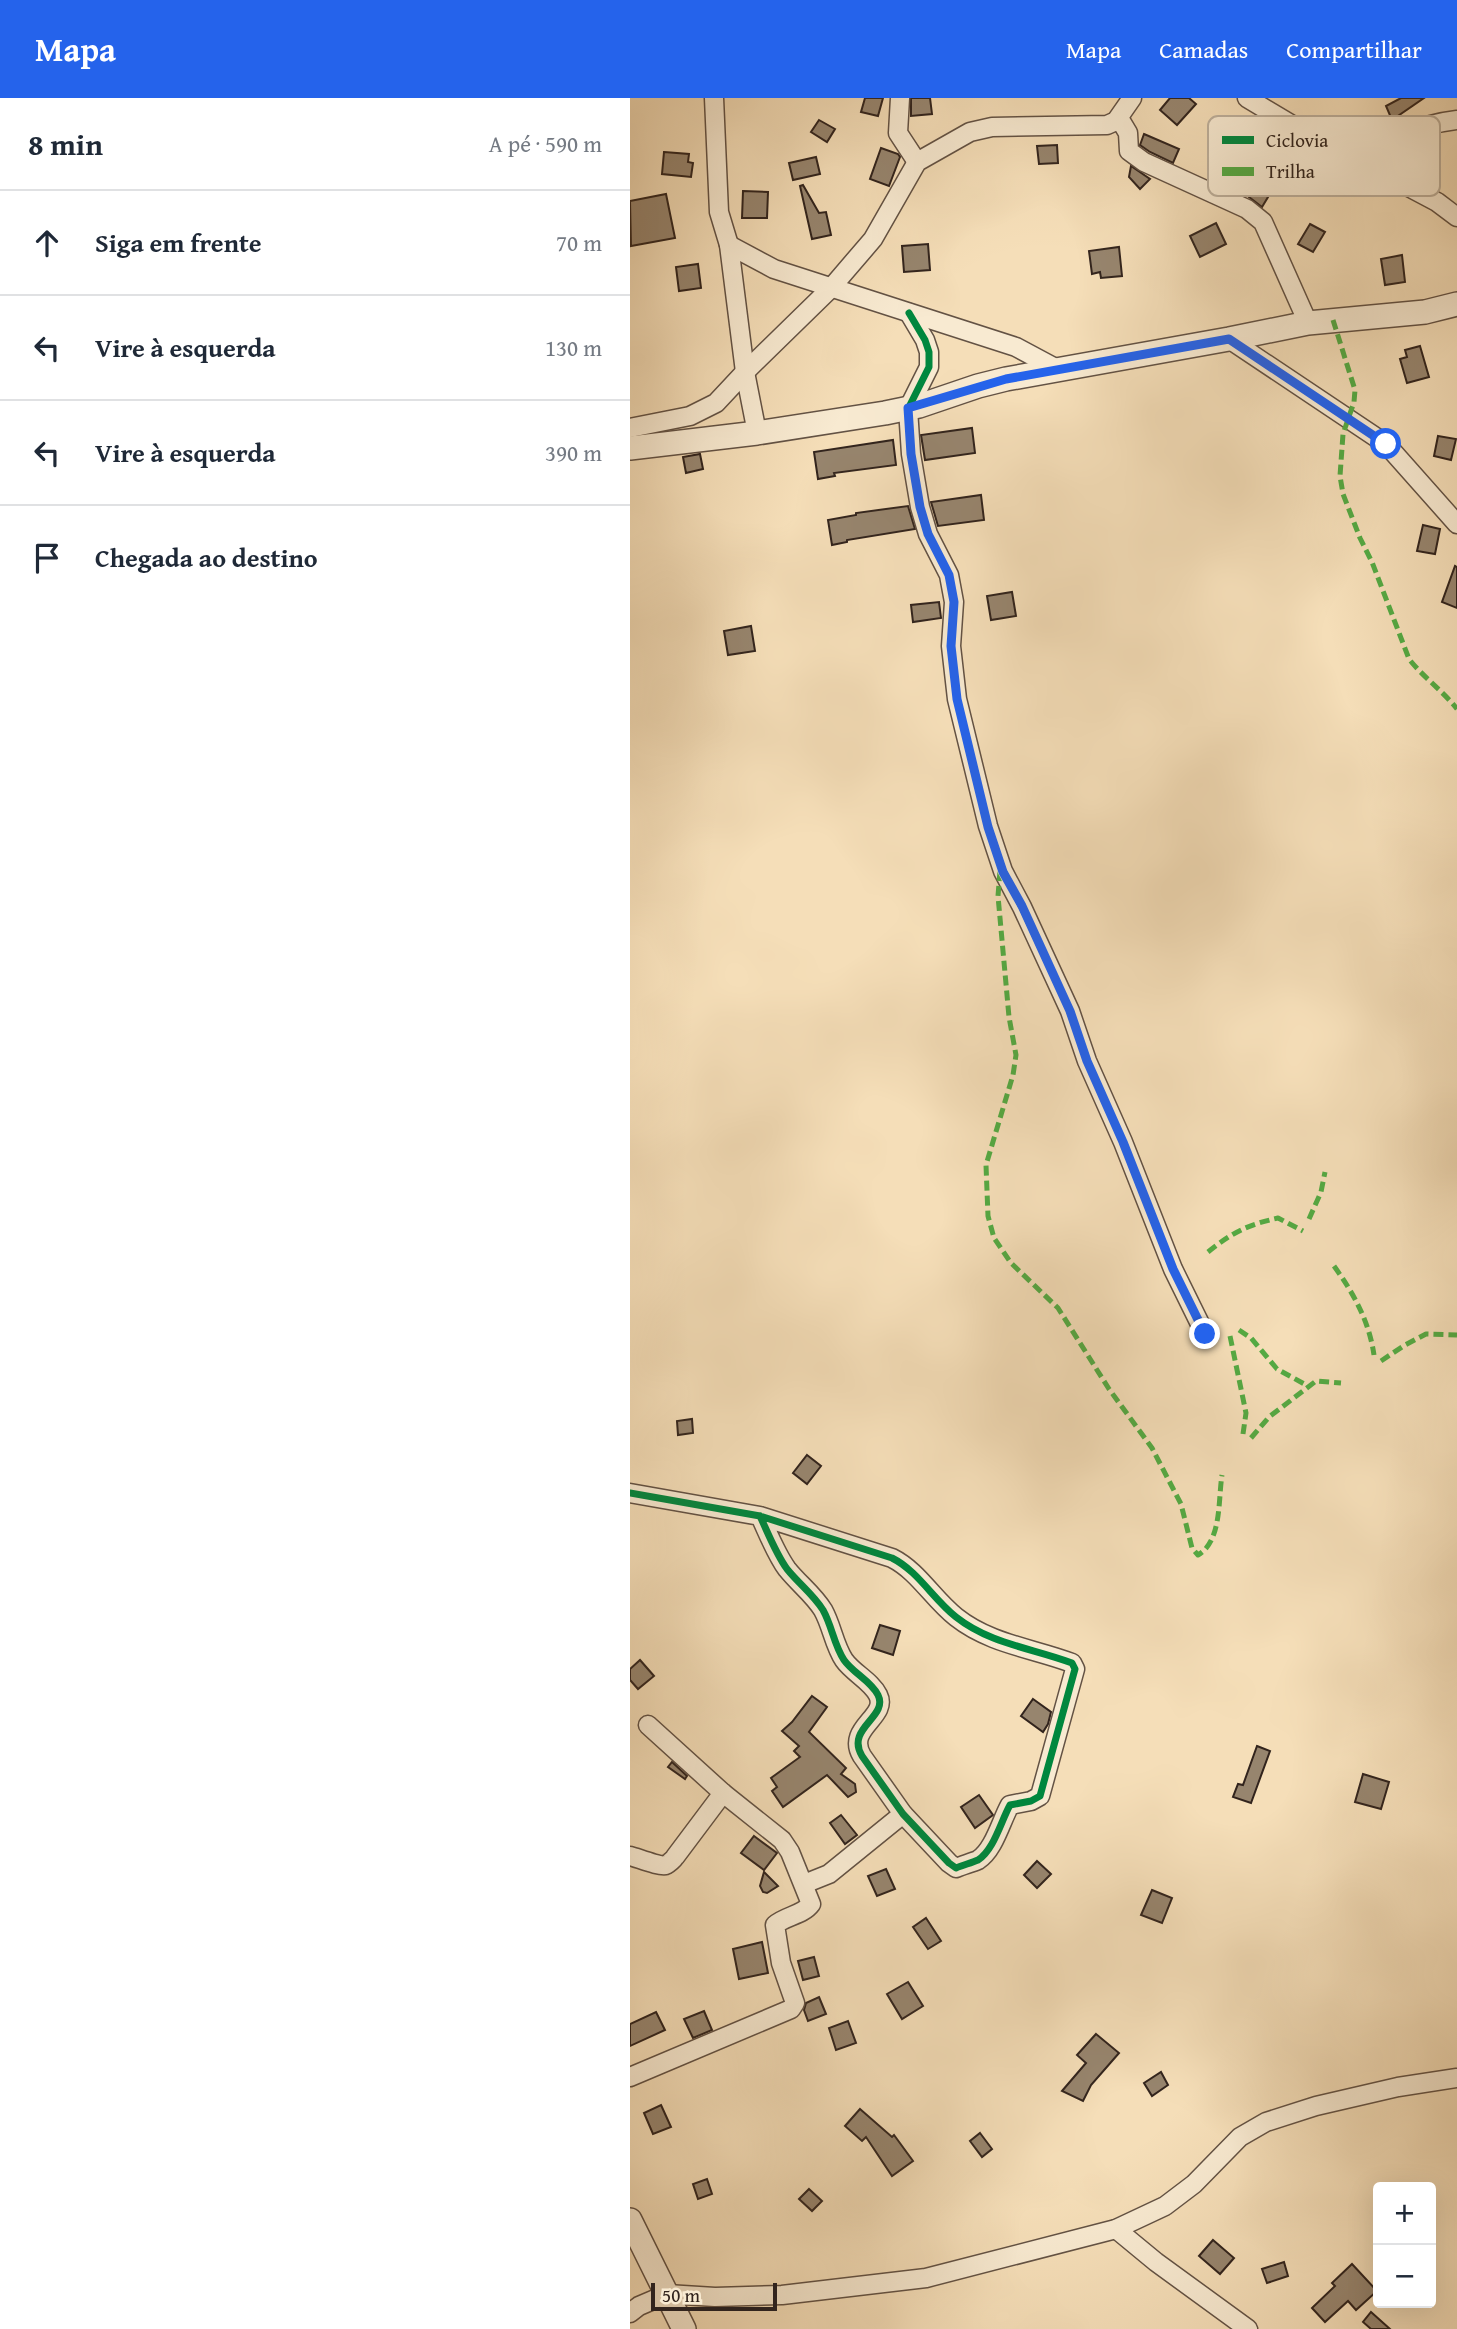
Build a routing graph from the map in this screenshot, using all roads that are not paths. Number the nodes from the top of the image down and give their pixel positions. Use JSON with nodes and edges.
{"nodes":[{"id":1,"x":714,"y":98,"type":"edge"},
{"id":2,"x":900,"y":98,"type":"edge"},
{"id":3,"x":1132,"y":98,"type":"edge"},
{"id":4,"x":1247,"y":98,"type":"edge"},
{"id":5,"x":1279,"y":116,"type":"edge"},
{"id":6,"x":1116,"y":121,"type":"junction"},
{"id":7,"x":917,"y":162,"type":"junction"},
{"id":8,"x":1208,"y":190,"type":"edge"},
{"id":9,"x":1221,"y":196,"type":"edge"},
{"id":10,"x":1426,"y":196,"type":"edge"},
{"id":11,"x":1457,"y":217,"type":"edge"},
{"id":12,"x":729,"y":245,"type":"junction"},
{"id":13,"x":831,"y":289,"type":"junction"},
{"id":14,"x":1457,"y":304,"type":"edge"},
{"id":15,"x":909,"y":313,"type":"junction"},
{"id":16,"x":1308,"y":323,"type":"junction"},
{"id":17,"x":1229,"y":339,"type":"junction"},
{"id":18,"x":1059,"y":370,"type":"junction"},
{"id":19,"x":745,"y":372,"type":"junction"},
{"id":20,"x":908,"y":408,"type":"junction"},
{"id":21,"x":630,"y":428,"type":"edge"},
{"id":22,"x":757,"y":433,"type":"junction"},
{"id":23,"x":630,"y":447,"type":"edge"},
{"id":24,"x":1457,"y":524,"type":"edge"},
{"id":25,"x":1205,"y":1334,"type":"dead end"},
{"id":26,"x":630,"y":1493,"type":"edge"},
{"id":27,"x":760,"y":1516,"type":"junction"},
{"id":28,"x":649,"y":1725,"type":"dead end"},
{"id":29,"x":723,"y":1793,"type":"junction"},
{"id":30,"x":903,"y":1814,"type":"junction"},
{"id":31,"x":630,"y":1856,"type":"edge"},
{"id":32,"x":804,"y":1884,"type":"junction"},
{"id":33,"x":630,"y":2077,"type":"edge"},
{"id":34,"x":1457,"y":2078,"type":"edge"},
{"id":35,"x":630,"y":2220,"type":"edge"},
{"id":36,"x":1116,"y":2230,"type":"junction"},
{"id":37,"x":667,"y":2294,"type":"junction"},
{"id":38,"x":630,"y":2313,"type":"edge"},
{"id":39,"x":684,"y":2329,"type":"edge"},
{"id":40,"x":1248,"y":2329,"type":"edge"}],
"edges":[{"from":1,"to":12,"type":"street"},
{"from":2,"to":7,"type":"street"},
{"from":3,"to":6,"type":"street"},
{"from":4,"to":5,"type":"street"},
{"from":6,"to":7,"type":"street"},
{"from":6,"to":8,"type":"street"},
{"from":7,"to":13,"type":"street"},
{"from":9,"to":16,"type":"street"},
{"from":10,"to":11,"type":"street"},
{"from":12,"to":13,"type":"street"},
{"from":12,"to":19,"type":"street"},
{"from":13,"to":15,"type":"street"},
{"from":13,"to":19,"type":"street"},
{"from":14,"to":16,"type":"street"},
{"from":15,"to":18,"type":"street"},
{"from":15,"to":20,"type":"street"},
{"from":16,"to":17,"type":"street"},
{"from":17,"to":18,"type":"street"},
{"from":17,"to":24,"type":"street"},
{"from":18,"to":20,"type":"street"},
{"from":19,"to":21,"type":"street"},
{"from":19,"to":22,"type":"street"},
{"from":20,"to":22,"type":"street"},
{"from":20,"to":25,"type":"street"},
{"from":22,"to":23,"type":"street"},
{"from":26,"to":27,"type":"street"},
{"from":27,"to":30,"type":"street"},
{"from":27,"to":30,"type":"street"},
{"from":28,"to":29,"type":"street"},
{"from":29,"to":31,"type":"street"},
{"from":29,"to":32,"type":"street"},
{"from":30,"to":32,"type":"street"},
{"from":32,"to":33,"type":"street"},
{"from":34,"to":36,"type":"street"},
{"from":35,"to":37,"type":"street"},
{"from":36,"to":37,"type":"street"},
{"from":36,"to":40,"type":"street"},
{"from":37,"to":38,"type":"street"},
{"from":37,"to":39,"type":"street"}]}
